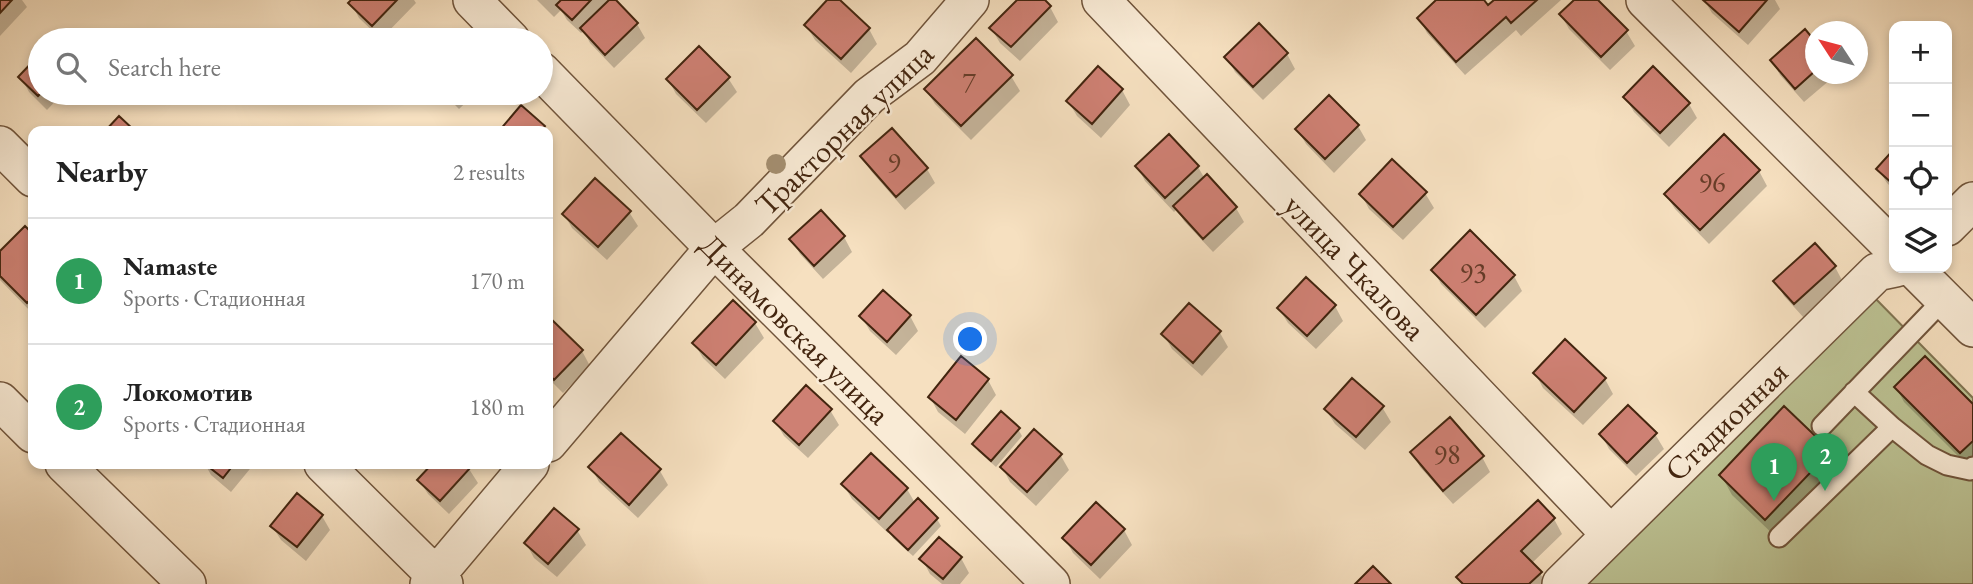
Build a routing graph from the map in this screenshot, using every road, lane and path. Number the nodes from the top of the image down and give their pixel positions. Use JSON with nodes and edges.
{"nodes":[{"id":1,"x":472,"y":0,"type":"edge"},
{"id":2,"x":970,"y":0,"type":"edge"},
{"id":3,"x":1101,"y":0,"type":"edge"},
{"id":4,"x":1645,"y":0,"type":"edge"},
{"id":5,"x":499,"y":28,"type":"edge"},
{"id":6,"x":553,"y":83,"type":"edge"},
{"id":7,"x":0,"y":145,"type":"edge"},
{"id":8,"x":28,"y":173,"type":"edge"},
{"id":9,"x":1973,"y":201,"type":"edge"},
{"id":10,"x":1952,"y":222,"type":"edge"},
{"id":11,"x":1889,"y":244,"type":"edge"},
{"id":12,"x":713,"y":248,"type":"junction"},
{"id":13,"x":1889,"y":269,"type":"edge"},
{"id":14,"x":1918,"y":273,"type":"edge"},
{"id":15,"x":1944,"y":299,"type":"junction"},
{"id":16,"x":1973,"y":328,"type":"edge"},
{"id":17,"x":1854,"y":392,"type":"junction"},
{"id":18,"x":0,"y":401,"type":"edge"},
{"id":19,"x":1822,"y":426,"type":"dead end"},
{"id":20,"x":1892,"y":427,"type":"junction"},
{"id":21,"x":28,"y":429,"type":"edge"},
{"id":22,"x":553,"y":437,"type":"edge"},
{"id":23,"x":1973,"y":467,"type":"edge"},
{"id":24,"x":69,"y":469,"type":"edge"},
{"id":25,"x":328,"y":469,"type":"edge"},
{"id":26,"x":526,"y":469,"type":"edge"},
{"id":27,"x":1610,"y":534,"type":"junction"},
{"id":28,"x":1779,"y":537,"type":"dead end"},
{"id":29,"x":437,"y":581,"type":"edge"},
{"id":30,"x":187,"y":584,"type":"edge"},
{"id":31,"x":1051,"y":584,"type":"edge"},
{"id":32,"x":1561,"y":584,"type":"edge"}],
"edges":[{"from":1,"to":5,"type":"street"},
{"from":2,"to":12,"type":"street","name":"Тракторная улица"},
{"from":3,"to":27,"type":"street","name":"улица Чкалова"},
{"from":4,"to":11,"type":"street"},
{"from":6,"to":12,"type":"street","name":"Динамовская улица"},
{"from":7,"to":8,"type":"street"},
{"from":9,"to":10,"type":"street"},
{"from":12,"to":22,"type":"street","name":"Тракторная улица"},
{"from":12,"to":31,"type":"street","name":"Динамовская улица"},
{"from":13,"to":27,"type":"street","name":"Стадионная"},
{"from":14,"to":15,"type":"street"},
{"from":15,"to":16,"type":"street"},
{"from":15,"to":17,"type":"lane"},
{"from":17,"to":19,"type":"lane"},
{"from":17,"to":20,"type":"lane"},
{"from":18,"to":21,"type":"street"},
{"from":20,"to":23,"type":"lane"},
{"from":20,"to":28,"type":"lane"},
{"from":24,"to":30,"type":"street"},
{"from":25,"to":29,"type":"street"},
{"from":26,"to":29,"type":"street"},
{"from":27,"to":32,"type":"street","name":"Стадионная"}]}
